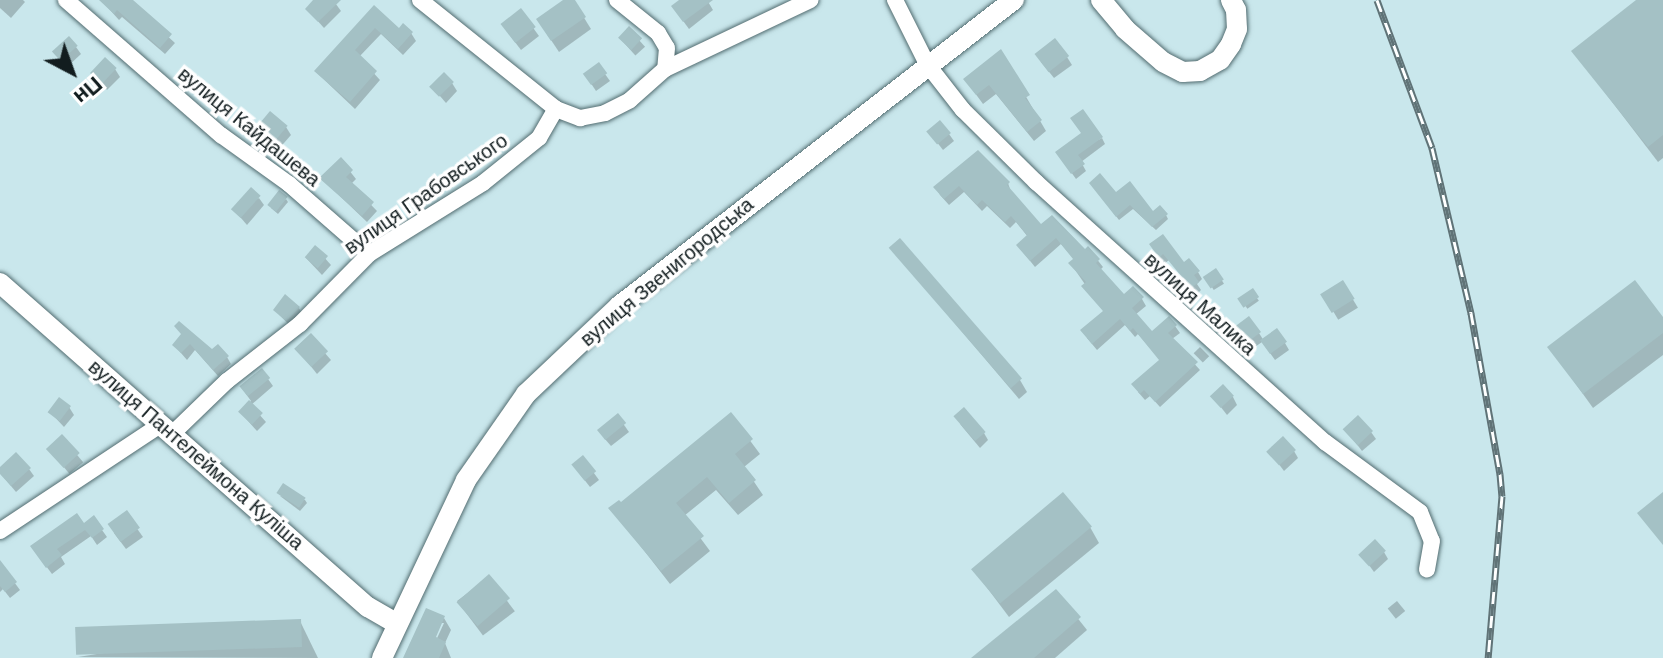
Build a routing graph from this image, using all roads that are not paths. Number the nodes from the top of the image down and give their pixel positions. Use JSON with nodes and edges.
{"nodes":[{"id":1,"x":66,"y":0,"type":"edge"},
{"id":2,"x":420,"y":0,"type":"edge"},
{"id":3,"x":617,"y":0,"type":"edge"},
{"id":4,"x":810,"y":0,"type":"edge"},
{"id":5,"x":895,"y":0,"type":"edge"},
{"id":6,"x":1014,"y":0,"type":"edge"},
{"id":7,"x":1101,"y":0,"type":"edge"},
{"id":8,"x":1231,"y":0,"type":"edge"},
{"id":9,"x":927,"y":64,"type":"junction"},
{"id":10,"x":665,"y":69,"type":"junction"},
{"id":11,"x":556,"y":109,"type":"junction"},
{"id":12,"x":369,"y":254,"type":"junction"},
{"id":13,"x":0,"y":283,"type":"edge"},
{"id":14,"x":166,"y":430,"type":"junction"},
{"id":15,"x":0,"y":531,"type":"edge"},
{"id":16,"x":1427,"y":570,"type":"dead end"},
{"id":17,"x":396,"y":623,"type":"junction"},
{"id":18,"x":382,"y":658,"type":"edge"}],
"edges":[{"from":1,"to":12,"type":"street","name":"вулиця Кайдашева"},
{"from":2,"to":11,"type":"street"},
{"from":3,"to":10,"type":"street"},
{"from":4,"to":10,"type":"street"},
{"from":5,"to":9,"type":"street","name":"вулиця Малика"},
{"from":6,"to":9,"type":"street","name":"вулиця Звенигородська"},
{"from":7,"to":8,"type":"street"},
{"from":9,"to":16,"type":"street","name":"вулиця Малика"},
{"from":9,"to":17,"type":"street","name":"вулиця Звенигородська"},
{"from":10,"to":11,"type":"street"},
{"from":11,"to":12,"type":"street","name":"вулиця Грабовського"},
{"from":12,"to":14,"type":"street","name":"вулиця Грабовського"},
{"from":13,"to":14,"type":"street","name":"вулиця Пантелеймона Куліша"},
{"from":14,"to":15,"type":"street","name":"вулиця Грабовського"},
{"from":14,"to":17,"type":"street","name":"вулиця Пантелеймона Куліша"},
{"from":17,"to":18,"type":"street","name":"вулиця Звенигородська"}]}
